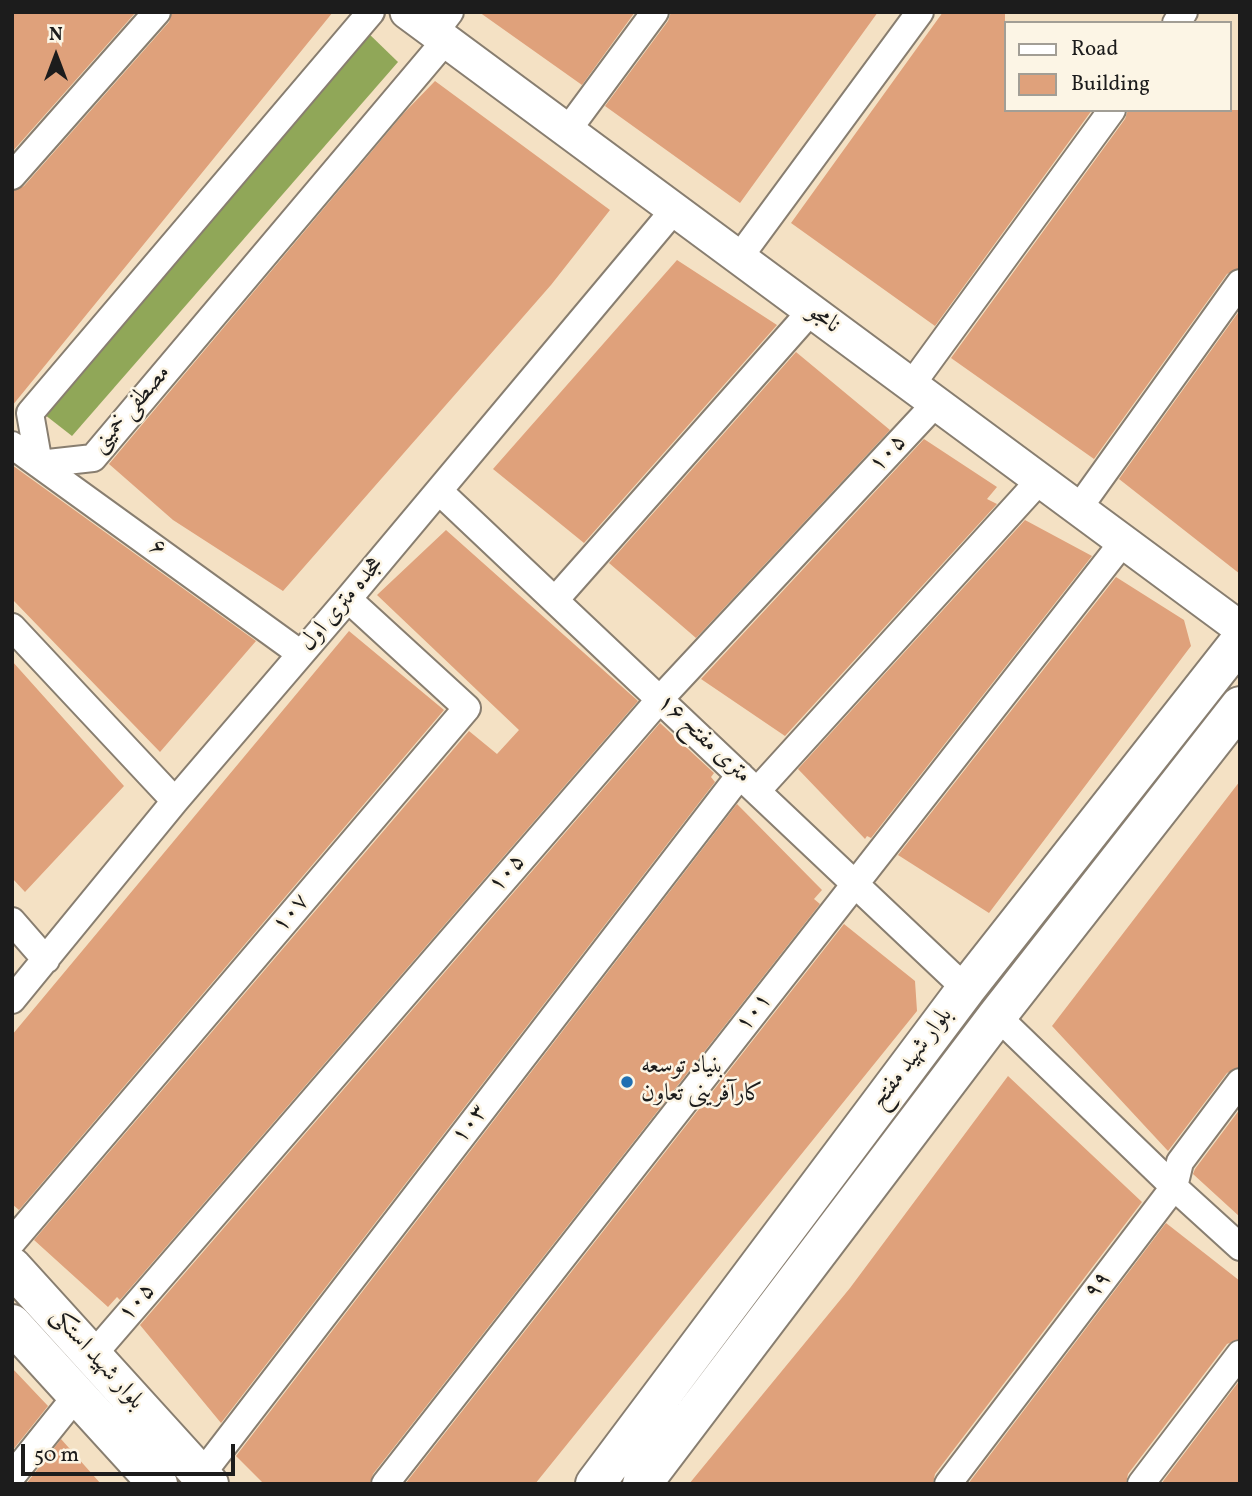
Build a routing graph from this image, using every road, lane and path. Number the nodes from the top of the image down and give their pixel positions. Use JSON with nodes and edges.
{"nodes":[{"id":1,"x":157,"y":12,"type":"edge"},
{"id":2,"x":371,"y":12,"type":"edge"},
{"id":3,"x":407,"y":12,"type":"edge"},
{"id":4,"x":654,"y":12,"type":"edge"},
{"id":5,"x":920,"y":12,"type":"edge"},
{"id":6,"x":443,"y":29,"type":"edge"},
{"id":7,"x":1111,"y":112,"type":"edge"},
{"id":8,"x":568,"y":131,"type":"junction"},
{"id":9,"x":12,"y":176,"type":"edge"},
{"id":10,"x":674,"y":210,"type":"junction"},
{"id":11,"x":738,"y":259,"type":"junction"},
{"id":12,"x":1240,"y":283,"type":"edge"},
{"id":13,"x":811,"y":311,"type":"junction"},
{"id":14,"x":924,"y":394,"type":"junction"},
{"id":15,"x":12,"y":444,"type":"edge"},
{"id":16,"x":39,"y":464,"type":"junction"},
{"id":17,"x":1040,"y":480,"type":"junction"},
{"id":18,"x":439,"y":491,"type":"junction"},
{"id":19,"x":1078,"y":509,"type":"junction"},
{"id":20,"x":1123,"y":542,"type":"junction"},
{"id":21,"x":348,"y":599,"type":"junction"},
{"id":22,"x":555,"y":600,"type":"junction"},
{"id":23,"x":12,"y":627,"type":"edge"},
{"id":24,"x":1240,"y":628,"type":"edge"},
{"id":25,"x":1240,"y":641,"type":"edge"},
{"id":26,"x":301,"y":654,"type":"junction"},
{"id":27,"x":660,"y":699,"type":"junction"},
{"id":28,"x":1240,"y":706,"type":"edge"},
{"id":29,"x":748,"y":783,"type":"junction"},
{"id":30,"x":175,"y":801,"type":"junction"},
{"id":31,"x":856,"y":885,"type":"junction"},
{"id":32,"x":12,"y":921,"type":"edge"},
{"id":33,"x":46,"y":960,"type":"junction"},
{"id":34,"x":966,"y":989,"type":"junction"},
{"id":35,"x":12,"y":1000,"type":"edge"},
{"id":36,"x":997,"y":1016,"type":"junction"},
{"id":37,"x":1240,"y":1082,"type":"edge"},
{"id":38,"x":1174,"y":1187,"type":"junction"},
{"id":39,"x":12,"y":1242,"type":"edge"},
{"id":40,"x":1240,"y":1247,"type":"edge"},
{"id":41,"x":12,"y":1267,"type":"edge"},
{"id":42,"x":12,"y":1324,"type":"edge"},
{"id":43,"x":1240,"y":1354,"type":"edge"},
{"id":44,"x":92,"y":1356,"type":"junction"},
{"id":45,"x":77,"y":1395,"type":"junction"},
{"id":46,"x":12,"y":1476,"type":"edge"},
{"id":47,"x":205,"y":1479,"type":"edge"},
{"id":48,"x":158,"y":1484,"type":"edge"},
{"id":49,"x":385,"y":1484,"type":"edge"},
{"id":50,"x":595,"y":1484,"type":"edge"},
{"id":51,"x":642,"y":1484,"type":"edge"},
{"id":52,"x":948,"y":1484,"type":"edge"},
{"id":53,"x":1141,"y":1484,"type":"edge"}],
"edges":[{"from":1,"to":9,"type":"street"},
{"from":2,"to":16,"type":"street"},
{"from":3,"to":6,"type":"street","name":"نامجو"},
{"from":4,"to":8,"type":"street"},
{"from":5,"to":11,"type":"street"},
{"from":6,"to":8,"type":"street","name":"نامجو"},
{"from":6,"to":16,"type":"street","name":"مصطفی خمینی"},
{"from":7,"to":14,"type":"street","name":"۱۰۵"},
{"from":8,"to":10,"type":"street","name":"نامجو"},
{"from":10,"to":11,"type":"street","name":"نامجو"},
{"from":10,"to":18,"type":"street","name":"هجده متری اول"},
{"from":11,"to":13,"type":"street","name":"نامجو"},
{"from":12,"to":19,"type":"street"},
{"from":13,"to":14,"type":"street","name":"نامجو"},
{"from":13,"to":22,"type":"street"},
{"from":14,"to":17,"type":"street","name":"نامجو"},
{"from":14,"to":27,"type":"street","name":"۱۰۵"},
{"from":15,"to":16,"type":"street","name":"۶"},
{"from":16,"to":26,"type":"street","name":"۶"},
{"from":17,"to":19,"type":"street","name":"نامجو"},
{"from":17,"to":29,"type":"street","name":"۱۰۳"},
{"from":18,"to":21,"type":"street","name":"هجده متری اول"},
{"from":18,"to":22,"type":"street","name":"۱۶ متری مفتح"},
{"from":19,"to":20,"type":"street","name":"نامجو"},
{"from":20,"to":24,"type":"street","name":"نامجو"},
{"from":20,"to":31,"type":"street","name":"۱۰۱"},
{"from":21,"to":26,"type":"street","name":"هجده متری اول"},
{"from":21,"to":39,"type":"street","name":"۱۰۷"},
{"from":22,"to":27,"type":"street","name":"۱۶ متری مفتح"},
{"from":23,"to":30,"type":"street"},
{"from":25,"to":34,"type":"main road","name":"بلوار شهید مفتح"},
{"from":26,"to":30,"type":"street","name":"هجده متری اول"},
{"from":27,"to":29,"type":"street","name":"۱۶ متری مفتح"},
{"from":27,"to":44,"type":"street","name":"۱۰۵"},
{"from":28,"to":36,"type":"main road","name":"بلوار شهید مفتح"},
{"from":29,"to":31,"type":"street","name":"۱۶ متری مفتح"},
{"from":29,"to":47,"type":"street","name":"۱۰۳"},
{"from":30,"to":33,"type":"street","name":"هجده متری اول"},
{"from":31,"to":34,"type":"street","name":"۱۶ متری مفتح"},
{"from":31,"to":49,"type":"street","name":"۱۰۱"},
{"from":32,"to":33,"type":"street"},
{"from":33,"to":35,"type":"street","name":"هجده متری اول"},
{"from":34,"to":50,"type":"main road","name":"بلوار شهید مفتح"},
{"from":36,"to":38,"type":"street"},
{"from":36,"to":51,"type":"main road","name":"بلوار شهید مفتح"},
{"from":37,"to":38,"type":"street","name":"۹۹"},
{"from":38,"to":40,"type":"street"},
{"from":38,"to":52,"type":"street","name":"۹۹"},
{"from":41,"to":44,"type":"main road","name":"بلوار شهید استکی"},
{"from":42,"to":45,"type":"main road","name":"بلوار شهید استکی"},
{"from":43,"to":53,"type":"street"},
{"from":44,"to":47,"type":"main road","name":"بلوار شهید استکی"},
{"from":45,"to":46,"type":"street"},
{"from":45,"to":48,"type":"main road","name":"بلوار شهید استکی"}]}
